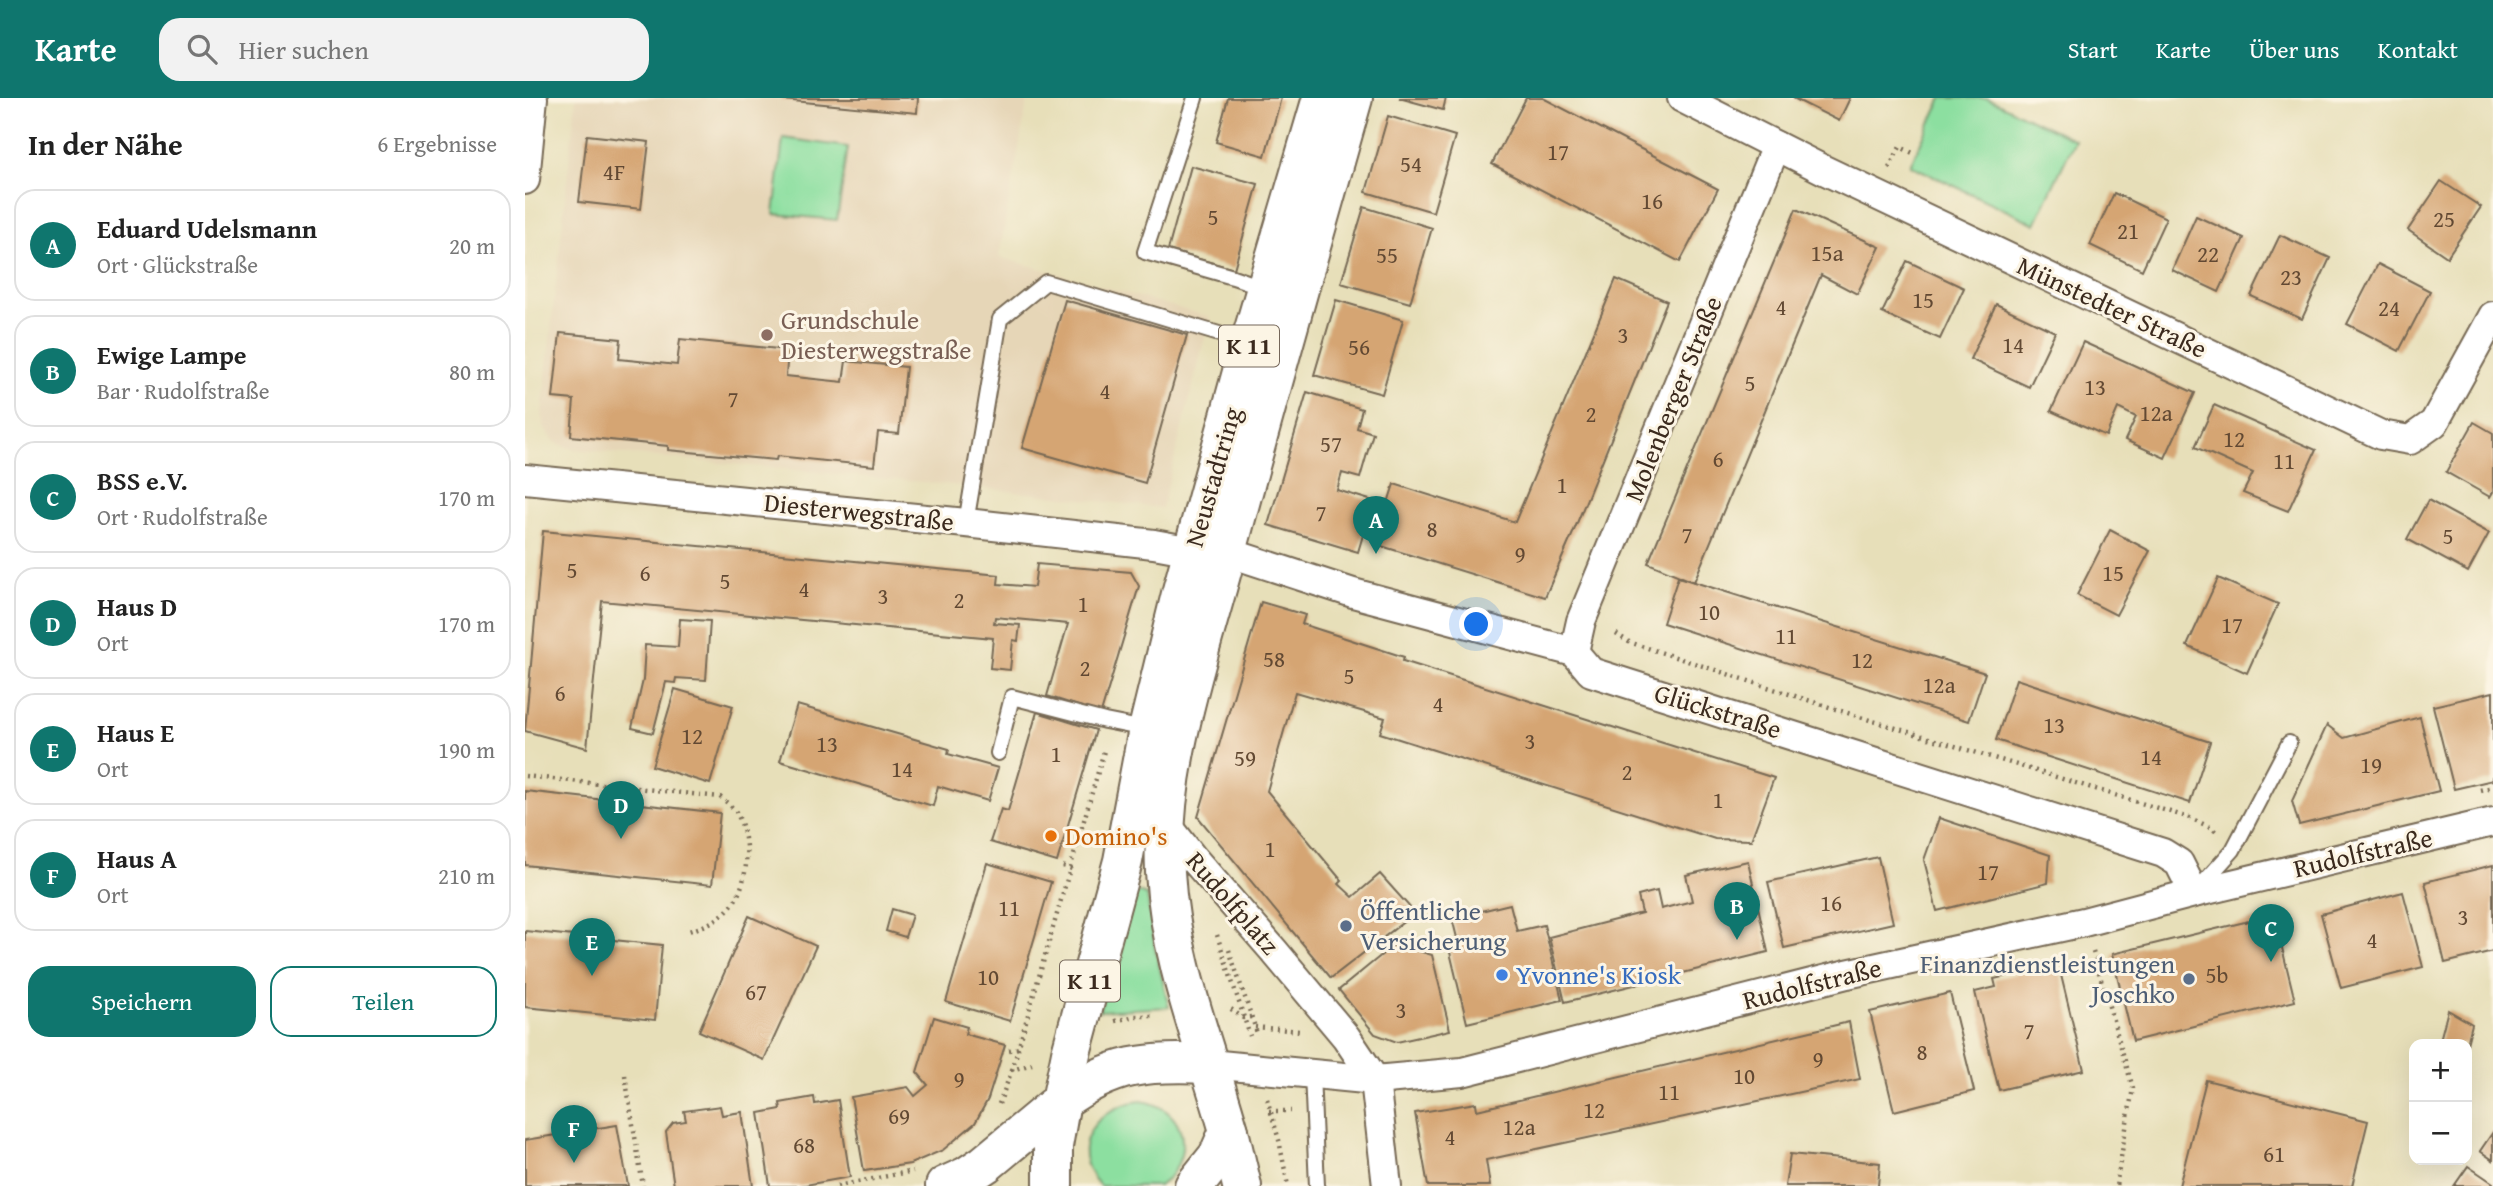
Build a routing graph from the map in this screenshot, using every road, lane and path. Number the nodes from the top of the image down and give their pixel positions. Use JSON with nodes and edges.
{"nodes":[{"id":1,"x":533,"y":98,"type":"edge"},
{"id":2,"x":1195,"y":98,"type":"edge"},
{"id":3,"x":1322,"y":98,"type":"edge"},
{"id":4,"x":1353,"y":98,"type":"edge"},
{"id":5,"x":1682,"y":98,"type":"edge"},
{"id":6,"x":1776,"y":146,"type":"junction"},
{"id":7,"x":1916,"y":154,"type":"dead end"},
{"id":8,"x":1885,"y":174,"type":"dead end"},
{"id":9,"x":525,"y":180,"type":"edge"},
{"id":10,"x":1266,"y":288,"type":"junction"},
{"id":11,"x":2493,"y":316,"type":"edge"},
{"id":12,"x":1265,"y":348,"type":"junction"},
{"id":13,"x":525,"y":479,"type":"edge"},
{"id":14,"x":966,"y":523,"type":"junction"},
{"id":15,"x":1210,"y":551,"type":"junction"},
{"id":16,"x":1616,"y":634,"type":"dead end"},
{"id":17,"x":1574,"y":652,"type":"junction"},
{"id":18,"x":1147,"y":729,"type":"junction"},
{"id":19,"x":2289,"y":743,"type":"dead end"},
{"id":20,"x":998,"y":753,"type":"dead end"},
{"id":21,"x":525,"y":776,"type":"edge"},
{"id":22,"x":1165,"y":822,"type":"junction"},
{"id":23,"x":2493,"y":822,"type":"edge"},
{"id":24,"x":2233,"y":850,"type":"junction"},
{"id":25,"x":1063,"y":866,"type":"dead end"},
{"id":26,"x":1075,"y":870,"type":"dead end"},
{"id":27,"x":2194,"y":893,"type":"junction"},
{"id":28,"x":1214,"y":925,"type":"dead end"},
{"id":29,"x":685,"y":932,"type":"dead end"},
{"id":30,"x":1226,"y":939,"type":"dead end"},
{"id":31,"x":2090,"y":944,"type":"dead end"},
{"id":32,"x":1229,"y":950,"type":"junction"},
{"id":33,"x":1222,"y":952,"type":"junction"},
{"id":34,"x":1210,"y":955,"type":"dead end"},
{"id":35,"x":1161,"y":1016,"type":"dead end"},
{"id":36,"x":1251,"y":1017,"type":"junction"},
{"id":37,"x":1243,"y":1018,"type":"junction"},
{"id":38,"x":1110,"y":1022,"type":"dead end"},
{"id":39,"x":1255,"y":1027,"type":"junction"},
{"id":40,"x":1302,"y":1031,"type":"dead end"},
{"id":41,"x":1258,"y":1036,"type":"dead end"},
{"id":42,"x":1019,"y":1048,"type":"dead end"},
{"id":43,"x":1009,"y":1050,"type":"dead end"},
{"id":44,"x":1210,"y":1064,"type":"junction"},
{"id":45,"x":1258,"y":1068,"type":"junction"},
{"id":46,"x":1312,"y":1074,"type":"junction"},
{"id":47,"x":625,"y":1075,"type":"dead end"},
{"id":48,"x":1375,"y":1080,"type":"junction"},
{"id":49,"x":1061,"y":1101,"type":"junction"},
{"id":50,"x":1283,"y":1110,"type":"dead end"},
{"id":51,"x":1267,"y":1111,"type":"junction"},
{"id":52,"x":1230,"y":1131,"type":"junction"},
{"id":53,"x":932,"y":1178,"type":"edge"},
{"id":54,"x":643,"y":1186,"type":"edge"},
{"id":55,"x":837,"y":1186,"type":"edge"},
{"id":56,"x":1053,"y":1186,"type":"edge"},
{"id":57,"x":1194,"y":1186,"type":"edge"},
{"id":58,"x":1242,"y":1186,"type":"edge"},
{"id":59,"x":1288,"y":1186,"type":"edge"},
{"id":60,"x":1317,"y":1186,"type":"edge"},
{"id":61,"x":1387,"y":1186,"type":"edge"},
{"id":62,"x":2116,"y":1186,"type":"edge"}],
"edges":[{"from":1,"to":9,"type":"street"},
{"from":2,"to":10,"type":"lane"},
{"from":3,"to":10,"type":"main road","name":"Neustadtring","number":"K 11"},
{"from":4,"to":12,"type":"main road","name":"Neustadtring","number":"K 11"},
{"from":5,"to":6,"type":"street","name":"Münstedter Straße"},
{"from":6,"to":11,"type":"street","name":"Münstedter Straße"},
{"from":6,"to":17,"type":"street","name":"Molenberger Straße"},
{"from":7,"to":8,"type":"path"},
{"from":10,"to":12,"type":"main road","name":"Neustadtring","number":"K 11"},
{"from":12,"to":14,"type":"lane"},
{"from":12,"to":15,"type":"main road","name":"Neustadtring","number":"K 11"},
{"from":13,"to":14,"type":"street","name":"Diesterwegstraße"},
{"from":14,"to":15,"type":"street","name":"Diesterwegstraße"},
{"from":15,"to":17,"type":"street","name":"Glückstraße"},
{"from":15,"to":18,"type":"main road","name":"Neustadtring","number":"K 11"},
{"from":15,"to":22,"type":"main road","name":"Neustadtring","number":"K 11"},
{"from":16,"to":24,"type":"path"},
{"from":17,"to":27,"type":"street","name":"Glückstraße"},
{"from":18,"to":20,"type":"lane"},
{"from":18,"to":49,"type":"main road","name":"Neustadtring","number":"K 11"},
{"from":19,"to":24,"type":"lane"},
{"from":21,"to":29,"type":"path"},
{"from":22,"to":44,"type":"main road","name":"Rudolfplatz","number":"K 11"},
{"from":22,"to":48,"type":"street","name":"Rudolfplatz"},
{"from":23,"to":27,"type":"street","name":"Rudolfstraße"},
{"from":24,"to":27,"type":"lane"},
{"from":25,"to":26,"type":"path"},
{"from":27,"to":48,"type":"street","name":"Rudolfstraße"},
{"from":28,"to":33,"type":"path"},
{"from":30,"to":32,"type":"path"},
{"from":31,"to":62,"type":"path"},
{"from":32,"to":33,"type":"path"},
{"from":32,"to":36,"type":"path"},
{"from":33,"to":34,"type":"path"},
{"from":33,"to":37,"type":"path"},
{"from":35,"to":38,"type":"path"},
{"from":36,"to":37,"type":"path"},
{"from":36,"to":39,"type":"path"},
{"from":37,"to":45,"type":"path"},
{"from":39,"to":40,"type":"path"},
{"from":39,"to":41,"type":"path"},
{"from":42,"to":43,"type":"path"},
{"from":44,"to":45,"type":"street"},
{"from":44,"to":49,"type":"main road"},
{"from":44,"to":52,"type":"main road","name":"Rudolfplatz","number":"K 11"},
{"from":45,"to":46,"type":"street"},
{"from":45,"to":51,"type":"path"},
{"from":46,"to":48,"type":"street"},
{"from":46,"to":60,"type":"lane"},
{"from":47,"to":54,"type":"path"},
{"from":48,"to":61,"type":"street","name":"Rudolfplatz"},
{"from":49,"to":53,"type":"main road"},
{"from":49,"to":56,"type":"main road"},
{"from":50,"to":51,"type":"path"},
{"from":51,"to":59,"type":"path"},
{"from":52,"to":57,"type":"main road"},
{"from":52,"to":58,"type":"main road","name":"Rudolfplatz"},
{"from":53,"to":55,"type":"path"}]}
